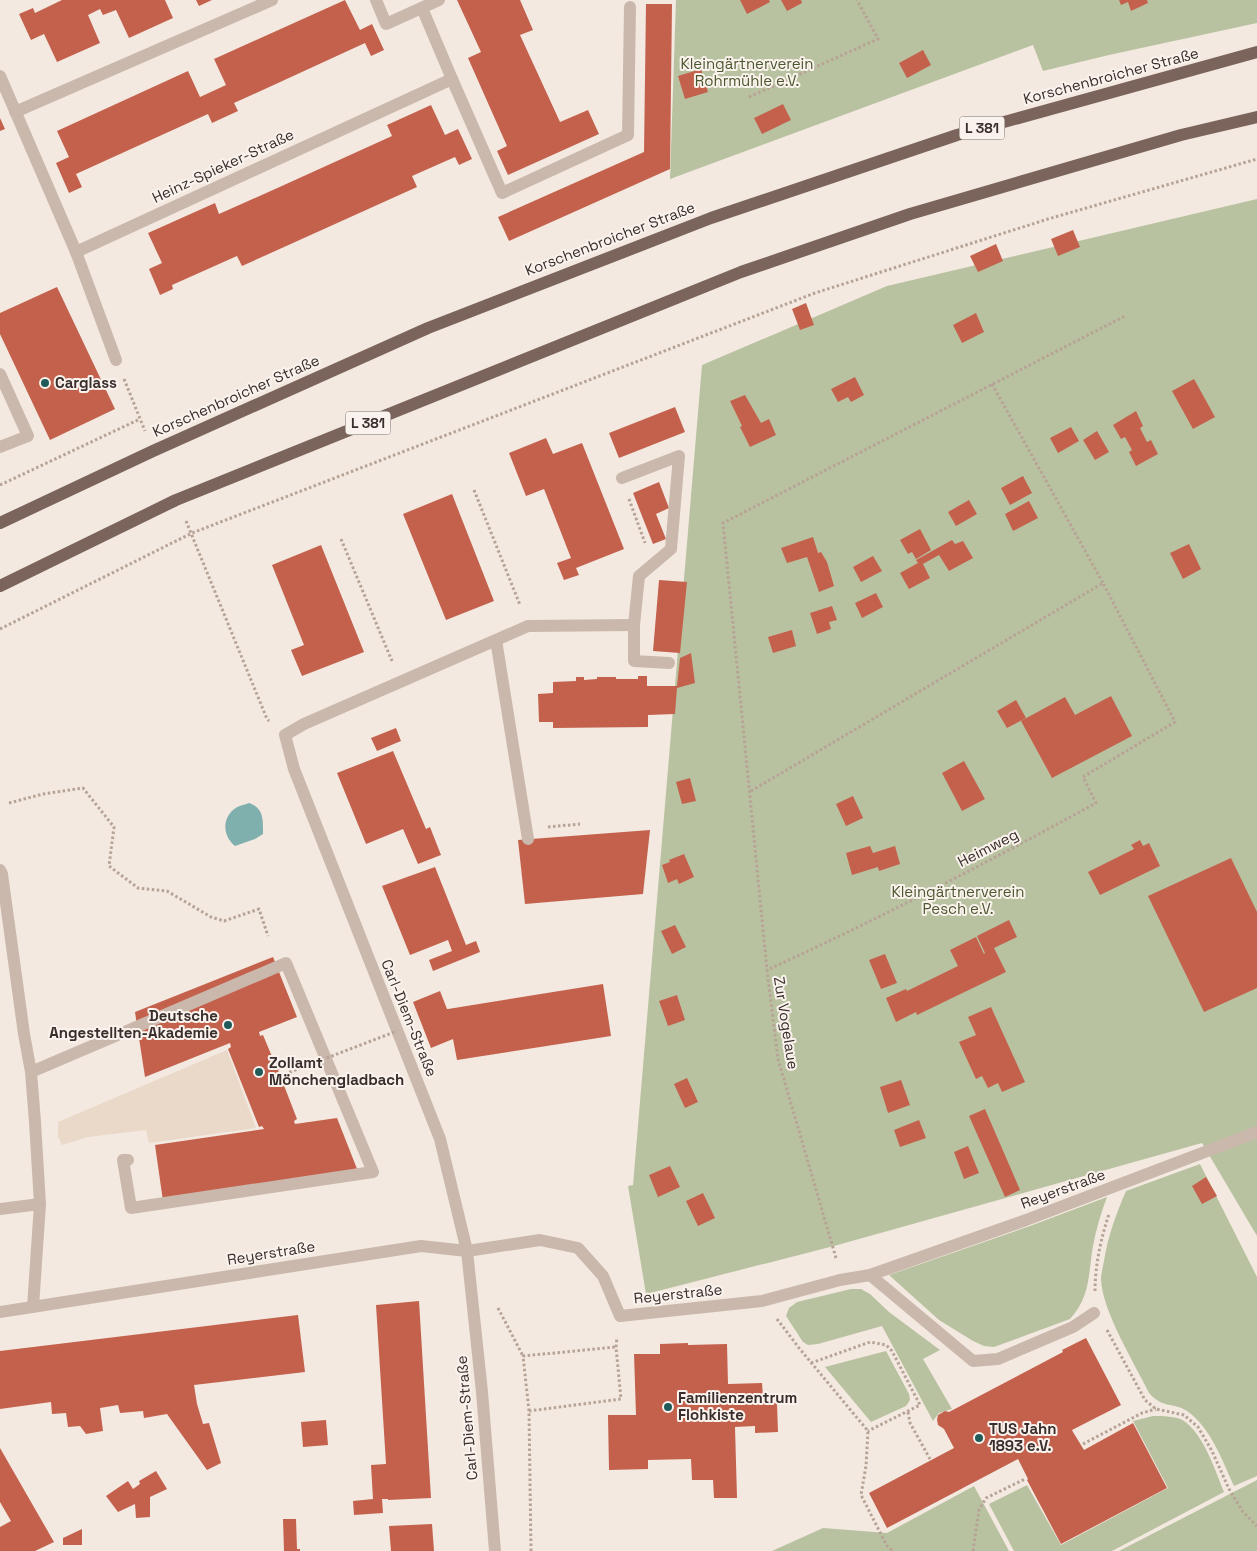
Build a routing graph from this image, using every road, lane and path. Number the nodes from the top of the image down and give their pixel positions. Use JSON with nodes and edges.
{"nodes":[{"id":1,"x":272,"y":0,"type":"edge"},
{"id":2,"x":376,"y":0,"type":"edge"},
{"id":3,"x":439,"y":0,"type":"edge"},
{"id":4,"x":857,"y":0,"type":"edge"},
{"id":5,"x":630,"y":7,"type":"dead end"},
{"id":6,"x":422,"y":8,"type":"junction"},
{"id":7,"x":1257,"y":52,"type":"edge"},
{"id":8,"x":0,"y":76,"type":"edge"},
{"id":9,"x":452,"y":79,"type":"junction"},
{"id":10,"x":749,"y":97,"type":"dead end"},
{"id":11,"x":15,"y":112,"type":"junction"},
{"id":12,"x":1257,"y":117,"type":"edge"},
{"id":13,"x":1257,"y":159,"type":"edge"},
{"id":14,"x":76,"y":252,"type":"junction"},
{"id":15,"x":1125,"y":316,"type":"dead end"},
{"id":16,"x":116,"y":360,"type":"joint"},
{"id":17,"x":0,"y":374,"type":"edge"},
{"id":18,"x":992,"y":384,"type":"junction"},
{"id":19,"x":140,"y":419,"type":"junction"},
{"id":20,"x":0,"y":447,"type":"edge"},
{"id":21,"x":153,"y":451,"type":"junction"},
{"id":22,"x":622,"y":478,"type":"joint"},
{"id":23,"x":0,"y":485,"type":"edge"},
{"id":24,"x":474,"y":490,"type":"dead end"},
{"id":25,"x":176,"y":500,"type":"junction"},
{"id":26,"x":0,"y":523,"type":"edge"},
{"id":27,"x":192,"y":533,"type":"junction"},
{"id":28,"x":341,"y":539,"type":"dead end"},
{"id":29,"x":652,"y":564,"type":"junction"},
{"id":30,"x":1103,"y":583,"type":"junction"},
{"id":31,"x":0,"y":586,"type":"edge"},
{"id":32,"x":634,"y":625,"type":"junction"},
{"id":33,"x":528,"y":626,"type":"junction"},
{"id":34,"x":0,"y":629,"type":"edge"},
{"id":35,"x":496,"y":640,"type":"junction"},
{"id":36,"x":669,"y":663,"type":"dead end"},
{"id":37,"x":401,"y":682,"type":"junction"},
{"id":38,"x":286,"y":735,"type":"junction"},
{"id":39,"x":751,"y":791,"type":"junction"},
{"id":40,"x":9,"y":803,"type":"dead end"},
{"id":41,"x":580,"y":824,"type":"dead end"},
{"id":42,"x":528,"y":834,"type":"joint"},
{"id":43,"x":0,"y":870,"type":"edge"},
{"id":44,"x":268,"y":936,"type":"dead end"},
{"id":45,"x":767,"y":970,"type":"junction"},
{"id":46,"x":397,"y":1030,"type":"junction"},
{"id":47,"x":31,"y":1072,"type":"junction"},
{"id":48,"x":280,"y":1076,"type":"dead end"},
{"id":49,"x":1257,"y":1132,"type":"edge"},
{"id":50,"x":128,"y":1160,"type":"dead end"},
{"id":51,"x":1118,"y":1186,"type":"junction"},
{"id":52,"x":40,"y":1204,"type":"junction"},
{"id":53,"x":0,"y":1209,"type":"edge"},
{"id":54,"x":467,"y":1251,"type":"junction"},
{"id":55,"x":870,"y":1275,"type":"junction"},
{"id":56,"x":840,"y":1280,"type":"junction"},
{"id":57,"x":762,"y":1301,"type":"junction"},
{"id":58,"x":33,"y":1307,"type":"junction"},
{"id":59,"x":0,"y":1312,"type":"edge"},
{"id":60,"x":1094,"y":1313,"type":"junction"},
{"id":61,"x":620,"y":1316,"type":"junction"},
{"id":62,"x":616,"y":1347,"type":"junction"},
{"id":63,"x":811,"y":1363,"type":"junction"},
{"id":64,"x":1156,"y":1409,"type":"junction"},
{"id":65,"x":529,"y":1411,"type":"junction"},
{"id":66,"x":908,"y":1412,"type":"junction"},
{"id":67,"x":868,"y":1431,"type":"junction"},
{"id":68,"x":1083,"y":1444,"type":"dead end"},
{"id":69,"x":930,"y":1459,"type":"dead end"},
{"id":70,"x":1025,"y":1478,"type":"dead end"},
{"id":71,"x":1257,"y":1526,"type":"edge"},
{"id":72,"x":495,"y":1551,"type":"edge"},
{"id":73,"x":531,"y":1551,"type":"edge"},
{"id":74,"x":893,"y":1551,"type":"edge"},
{"id":75,"x":973,"y":1551,"type":"edge"}],
"edges":[{"from":1,"to":11,"type":"street"},
{"from":2,"to":6,"type":"street"},
{"from":3,"to":6,"type":"street"},
{"from":4,"to":10,"type":"path"},
{"from":5,"to":9,"type":"street"},
{"from":6,"to":9,"type":"street"},
{"from":7,"to":21,"type":"main road","name":"Korschenbroicher Straße","number":"L 381"},
{"from":8,"to":11,"type":"street"},
{"from":9,"to":14,"type":"street","name":"Heinz-Spieker-Straße"},
{"from":11,"to":14,"type":"street"},
{"from":12,"to":25,"type":"main road","number":"L 381"},
{"from":13,"to":27,"type":"path"},
{"from":14,"to":16,"type":"street"},
{"from":15,"to":18,"type":"path"},
{"from":16,"to":19,"type":"path"},
{"from":17,"to":20,"type":"street"},
{"from":18,"to":30,"type":"path"},
{"from":18,"to":39,"type":"path","name":"Zur Vogelaue"},
{"from":19,"to":21,"type":"path"},
{"from":19,"to":23,"type":"path"},
{"from":21,"to":26,"type":"main road","name":"Korschenbroicher Straße","number":"L 381"},
{"from":22,"to":29,"type":"path"},
{"from":22,"to":29,"type":"street"},
{"from":24,"to":33,"type":"path"},
{"from":25,"to":27,"type":"path"},
{"from":25,"to":31,"type":"main road","number":"L 381"},
{"from":27,"to":34,"type":"path"},
{"from":27,"to":38,"type":"path"},
{"from":28,"to":37,"type":"path"},
{"from":29,"to":32,"type":"street"},
{"from":30,"to":39,"type":"path"},
{"from":30,"to":45,"type":"path","name":"Heimweg"},
{"from":32,"to":33,"type":"street"},
{"from":32,"to":36,"type":"street"},
{"from":33,"to":35,"type":"street"},
{"from":35,"to":37,"type":"street"},
{"from":35,"to":42,"type":"street"},
{"from":37,"to":38,"type":"street"},
{"from":38,"to":46,"type":"street","name":"Carl-Diem-Straße"},
{"from":39,"to":45,"type":"path","name":"Zur Vogelaue"},
{"from":40,"to":44,"type":"path"},
{"from":41,"to":42,"type":"path"},
{"from":43,"to":47,"type":"street"},
{"from":45,"to":56,"type":"path","name":"Zur Vogelaue"},
{"from":46,"to":48,"type":"path","bridge":true},
{"from":46,"to":54,"type":"street","name":"Carl-Diem-Straße"},
{"from":47,"to":50,"type":"street"},
{"from":47,"to":52,"type":"street"},
{"from":49,"to":51,"type":"street","name":"Reyerstraße"},
{"from":51,"to":55,"type":"street","name":"Reyerstraße"},
{"from":51,"to":60,"type":"path"},
{"from":52,"to":53,"type":"street"},
{"from":52,"to":58,"type":"street"},
{"from":54,"to":58,"type":"street","name":"Reyerstraße"},
{"from":54,"to":61,"type":"street","name":"Reyerstraße"},
{"from":54,"to":72,"type":"street","name":"Carl-Diem-Straße"},
{"from":55,"to":56,"type":"street","name":"Reyerstraße"},
{"from":55,"to":60,"type":"street"},
{"from":56,"to":57,"type":"street","name":"Reyerstraße"},
{"from":57,"to":61,"type":"street","name":"Reyerstraße"},
{"from":57,"to":63,"type":"path"},
{"from":58,"to":59,"type":"street","name":"Reyerstraße"},
{"from":60,"to":64,"type":"path"},
{"from":61,"to":62,"type":"path"},
{"from":62,"to":65,"type":"path"},
{"from":62,"to":65,"type":"path"},
{"from":63,"to":66,"type":"path"},
{"from":63,"to":67,"type":"path"},
{"from":64,"to":68,"type":"path"},
{"from":64,"to":71,"type":"path"},
{"from":65,"to":73,"type":"path"},
{"from":66,"to":67,"type":"path"},
{"from":66,"to":69,"type":"path"},
{"from":67,"to":74,"type":"path"},
{"from":70,"to":75,"type":"path"}]}
